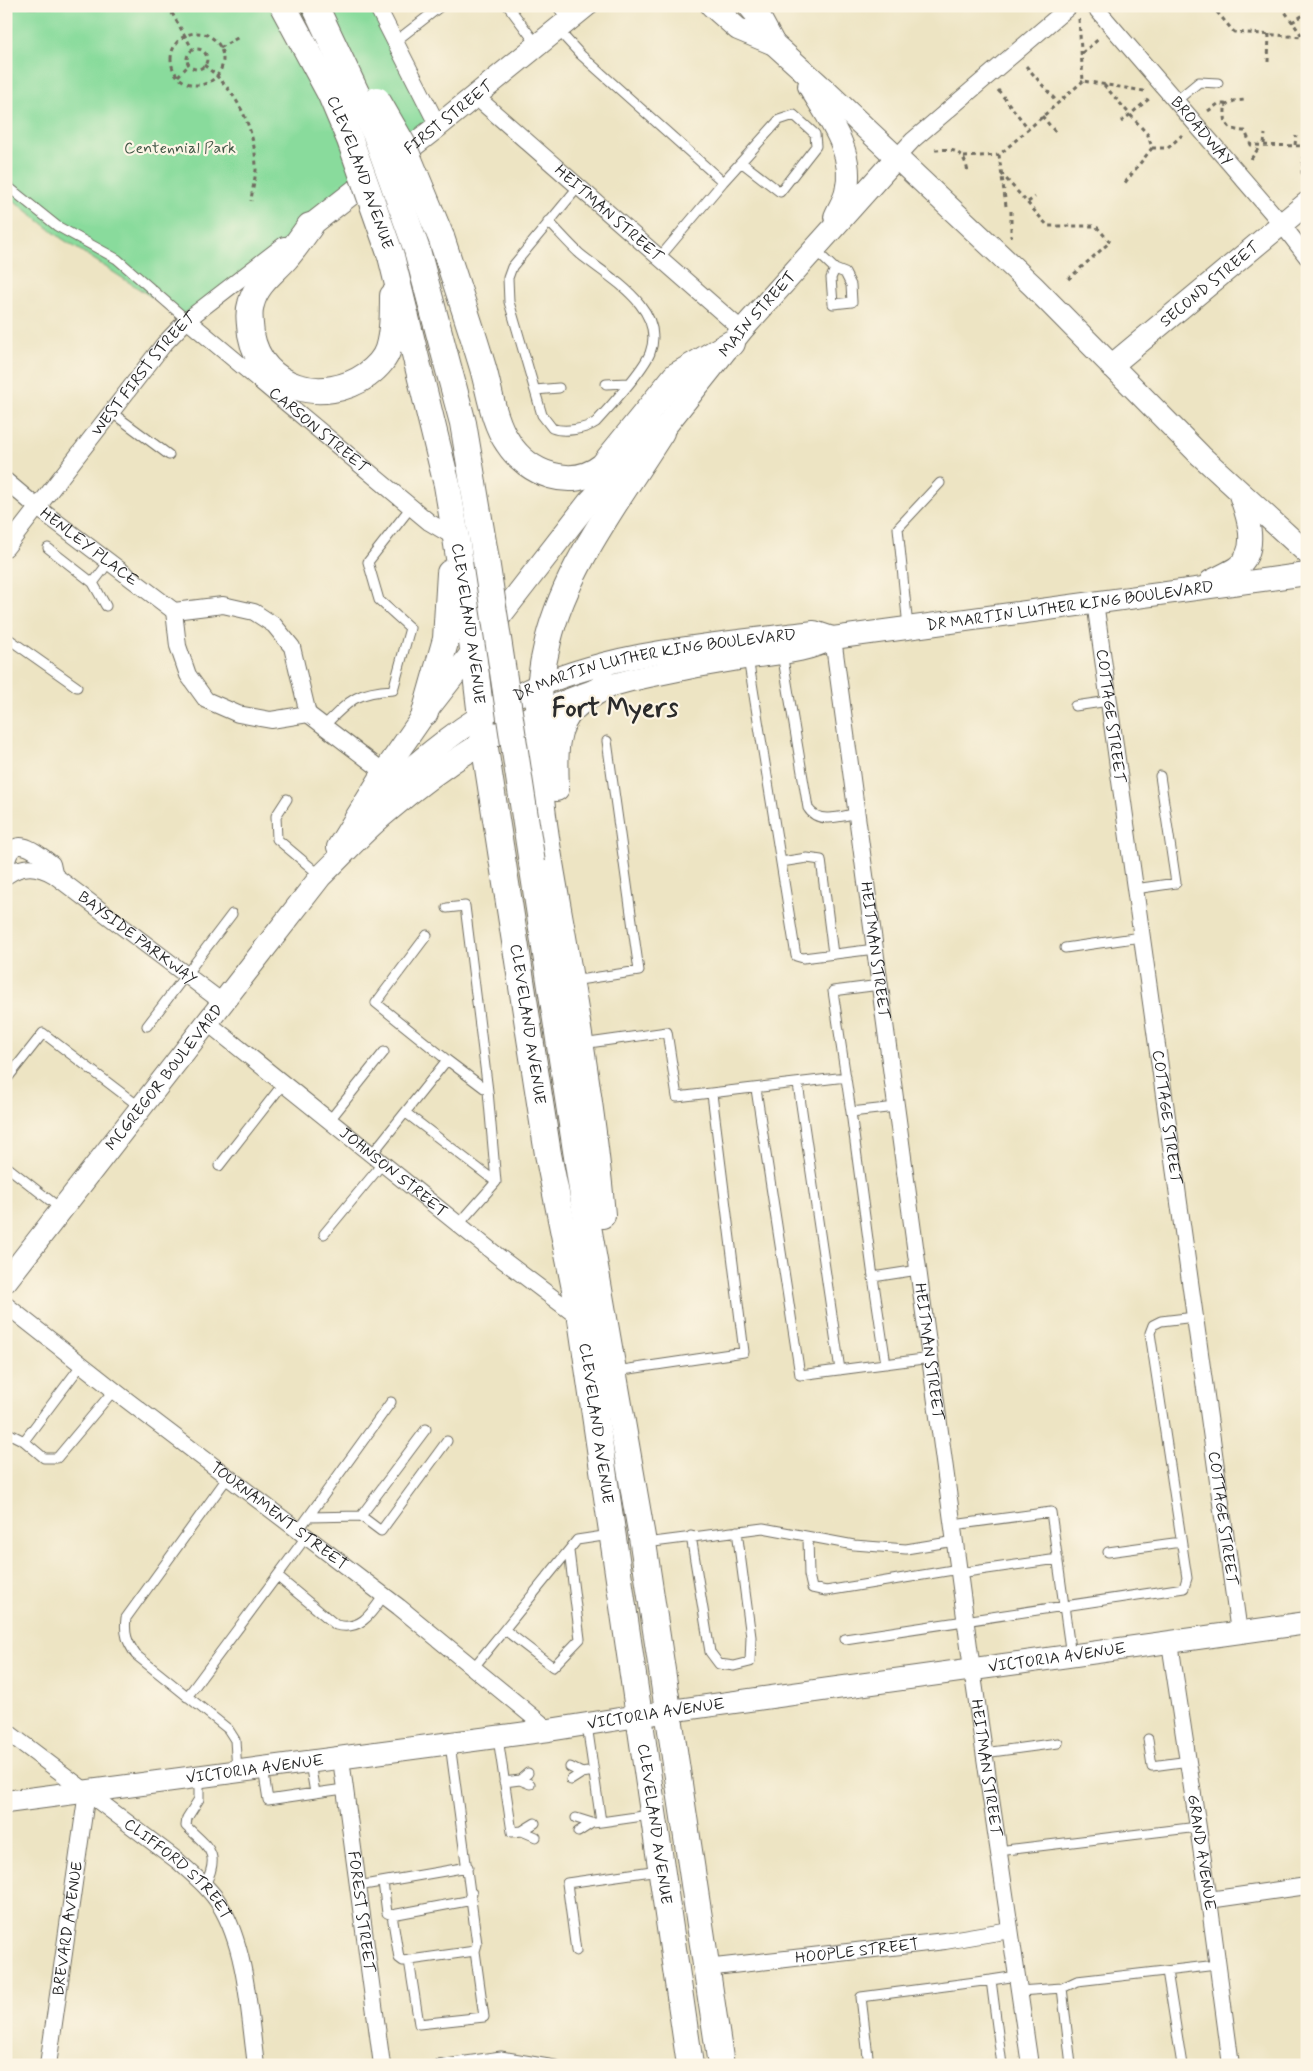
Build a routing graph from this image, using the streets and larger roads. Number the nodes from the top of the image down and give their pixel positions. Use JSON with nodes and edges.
{"nodes":[{"id":1,"x":283,"y":6,"type":"edge"},
{"id":2,"x":377,"y":6,"type":"edge"},
{"id":3,"x":586,"y":6,"type":"edge"},
{"id":4,"x":712,"y":6,"type":"edge"},
{"id":5,"x":749,"y":6,"type":"edge"},
{"id":6,"x":1094,"y":6,"type":"edge"},
{"id":7,"x":1075,"y":13,"type":"edge"},
{"id":8,"x":319,"y":14,"type":"edge"},
{"id":9,"x":561,"y":19,"type":"edge"},
{"id":10,"x":774,"y":44,"type":"junction"},
{"id":11,"x":798,"y":66,"type":"junction"},
{"id":12,"x":475,"y":96,"type":"junction"},
{"id":13,"x":438,"y":126,"type":"junction"},
{"id":14,"x":896,"y":158,"type":"junction"},
{"id":15,"x":1305,"y":192,"type":"edge"},
{"id":16,"x":1281,"y":224,"type":"junction"},
{"id":17,"x":310,"y":226,"type":"junction"},
{"id":18,"x":820,"y":242,"type":"junction"},
{"id":19,"x":1307,"y":257,"type":"edge"},
{"id":20,"x":392,"y":261,"type":"junction"},
{"id":21,"x":187,"y":320,"type":"junction"},
{"id":22,"x":737,"y":337,"type":"junction"},
{"id":23,"x":1111,"y":366,"type":"junction"},
{"id":24,"x":660,"y":432,"type":"junction"},
{"id":25,"x":6,"y":482,"type":"edge"},
{"id":26,"x":1239,"y":491,"type":"junction"},
{"id":27,"x":588,"y":502,"type":"junction"},
{"id":28,"x":38,"y":508,"type":"junction"},
{"id":29,"x":456,"y":538,"type":"junction"},
{"id":30,"x":9,"y":540,"type":"edge"},
{"id":31,"x":1307,"y":553,"type":"edge"},
{"id":32,"x":1307,"y":574,"type":"edge"},
{"id":33,"x":1196,"y":588,"type":"junction"},
{"id":34,"x":1095,"y":602,"type":"junction"},
{"id":35,"x":174,"y":611,"type":"junction"},
{"id":36,"x":833,"y":638,"type":"junction"},
{"id":37,"x":473,"y":649,"type":"junction"},
{"id":38,"x":476,"y":676,"type":"junction"},
{"id":39,"x":607,"y":685,"type":"junction"},
{"id":40,"x":529,"y":690,"type":"junction"},
{"id":41,"x":537,"y":712,"type":"junction"},
{"id":42,"x":425,"y":713,"type":"junction"},
{"id":43,"x":308,"y":714,"type":"junction"},
{"id":44,"x":481,"y":716,"type":"junction"},
{"id":45,"x":484,"y":742,"type":"junction"},
{"id":46,"x":384,"y":772,"type":"junction"},
{"id":47,"x":354,"y":820,"type":"junction"},
{"id":48,"x":6,"y":868,"type":"edge"},
{"id":49,"x":54,"y":875,"type":"junction"},
{"id":50,"x":6,"y":876,"type":"edge"},
{"id":51,"x":321,"y":876,"type":"junction"},
{"id":52,"x":565,"y":950,"type":"junction"},
{"id":53,"x":222,"y":1002,"type":"junction"},
{"id":54,"x":208,"y":1023,"type":"junction"},
{"id":55,"x":6,"y":1281,"type":"edge"},
{"id":56,"x":6,"y":1305,"type":"edge"},
{"id":57,"x":581,"y":1319,"type":"junction"},
{"id":58,"x":607,"y":1331,"type":"junction"},
{"id":59,"x":1307,"y":1623,"type":"edge"},
{"id":60,"x":1239,"y":1632,"type":"junction"},
{"id":61,"x":1170,"y":1643,"type":"junction"},
{"id":62,"x":972,"y":1669,"type":"junction"},
{"id":63,"x":670,"y":1711,"type":"junction"},
{"id":64,"x":640,"y":1716,"type":"junction"},
{"id":65,"x":549,"y":1730,"type":"junction"},
{"id":66,"x":6,"y":1731,"type":"edge"},
{"id":67,"x":341,"y":1758,"type":"junction"},
{"id":68,"x":87,"y":1792,"type":"junction"},
{"id":69,"x":6,"y":1802,"type":"edge"},
{"id":70,"x":1307,"y":1886,"type":"edge"},
{"id":71,"x":1210,"y":1900,"type":"junction"},
{"id":72,"x":1010,"y":1930,"type":"junction"},
{"id":73,"x":706,"y":1968,"type":"junction"},
{"id":74,"x":48,"y":2065,"type":"edge"},
{"id":75,"x":256,"y":2065,"type":"edge"},
{"id":76,"x":382,"y":2065,"type":"edge"},
{"id":77,"x":690,"y":2065,"type":"edge"},
{"id":78,"x":721,"y":2065,"type":"edge"},
{"id":79,"x":1030,"y":2065,"type":"edge"},
{"id":80,"x":1231,"y":2065,"type":"edge"}],
"edges":[{"from":1,"to":20,"type":"main road","name":"CLEVELAND AVENUE","bridge":true},
{"from":2,"to":13,"type":"street"},
{"from":3,"to":9,"type":"main road","name":"FIRST STREET"},
{"from":4,"to":10,"type":"main road"},
{"from":5,"to":10,"type":"main road"},
{"from":6,"to":16,"type":"street","name":"BROADWAY"},
{"from":7,"to":14,"type":"street","name":"MAIN STREET"},
{"from":8,"to":22,"type":"main road","bridge":true},
{"from":8,"to":58,"type":"main road","name":"CLEVELAND AVENUE","bridge":true},
{"from":9,"to":12,"type":"main road","name":"FIRST STREET"},
{"from":10,"to":11,"type":"main road"},
{"from":11,"to":14,"type":"main road"},
{"from":11,"to":18,"type":"main road"},
{"from":12,"to":13,"type":"main road","name":"FIRST STREET"},
{"from":12,"to":22,"type":"street","name":"HEITMAN STREET"},
{"from":13,"to":17,"type":"main road","name":"FIRST STREET"},
{"from":14,"to":18,"type":"main road","name":"MAIN STREET"},
{"from":14,"to":23,"type":"main road"},
{"from":15,"to":16,"type":"main road","name":"SECOND STREET"},
{"from":16,"to":19,"type":"street","name":"BROADWAY"},
{"from":16,"to":23,"type":"main road","name":"SECOND STREET"},
{"from":17,"to":20,"type":"main road"},
{"from":17,"to":21,"type":"street","name":"WEST FIRST STREET"},
{"from":18,"to":22,"type":"main road","name":"MAIN STREET"},
{"from":20,"to":29,"type":"main road","name":"CLEVELAND AVENUE"},
{"from":21,"to":28,"type":"street","name":"WEST FIRST STREET"},
{"from":21,"to":29,"type":"street","name":"CARSON STREET"},
{"from":22,"to":24,"type":"main road","name":"MAIN STREET"},
{"from":23,"to":26,"type":"main road"},
{"from":24,"to":27,"type":"main road","name":"MAIN STREET"},
{"from":24,"to":40,"type":"main road"},
{"from":25,"to":28,"type":"street","name":"HENLEY PLACE"},
{"from":26,"to":31,"type":"main road"},
{"from":26,"to":33,"type":"main road"},
{"from":27,"to":37,"type":"main road","name":"MAIN STREET"},
{"from":27,"to":38,"type":"main road"},
{"from":28,"to":30,"type":"street","name":"WEST FIRST STREET"},
{"from":28,"to":35,"type":"street","name":"HENLEY PLACE"},
{"from":29,"to":37,"type":"main road","name":"CLEVELAND AVENUE"},
{"from":29,"to":42,"type":"main road"},
{"from":32,"to":33,"type":"main road","name":"DR MARTIN LUTHER KING BOULEVARD"},
{"from":33,"to":34,"type":"main road","name":"DR MARTIN LUTHER KING BOULEVARD"},
{"from":34,"to":36,"type":"main road","name":"DR MARTIN LUTHER KING BOULEVARD"},
{"from":34,"to":60,"type":"street","name":"COTTAGE STREET"},
{"from":35,"to":43,"type":"street"},
{"from":35,"to":43,"type":"street"},
{"from":36,"to":39,"type":"main road","name":"DR MARTIN LUTHER KING BOULEVARD"},
{"from":36,"to":40,"type":"main road","name":"DR MARTIN LUTHER KING BOULEVARD"},
{"from":36,"to":62,"type":"street","name":"HEITMAN STREET"},
{"from":37,"to":38,"type":"main road","name":"CLEVELAND AVENUE"},
{"from":37,"to":42,"type":"main road","name":"MCGREGOR BOULEVARD"},
{"from":38,"to":44,"type":"main road","name":"CLEVELAND AVENUE"},
{"from":39,"to":41,"type":"main road","name":"DR MARTIN LUTHER KING BOULEVARD"},
{"from":39,"to":52,"type":"main road"},
{"from":40,"to":41,"type":"main road"},
{"from":40,"to":44,"type":"main road","name":"DR MARTIN LUTHER KING BOULEVARD"},
{"from":40,"to":45,"type":"main road"},
{"from":41,"to":45,"type":"main road","name":"DR MARTIN LUTHER KING BOULEVARD"},
{"from":41,"to":52,"type":"main road"},
{"from":42,"to":46,"type":"main road","name":"MCGREGOR BOULEVARD"},
{"from":43,"to":46,"type":"street"},
{"from":44,"to":45,"type":"main road","name":"CLEVELAND AVENUE"},
{"from":44,"to":47,"type":"main road","name":"MCGREGOR BOULEVARD"},
{"from":45,"to":51,"type":"main road","name":"MCGREGOR BOULEVARD"},
{"from":45,"to":57,"type":"main road","name":"CLEVELAND AVENUE"},
{"from":46,"to":47,"type":"main road","name":"MCGREGOR BOULEVARD"},
{"from":47,"to":51,"type":"main road","name":"MCGREGOR BOULEVARD"},
{"from":48,"to":49,"type":"street","name":"BAYSIDE PARKWAY"},
{"from":49,"to":50,"type":"street","name":"BAYSIDE PARKWAY"},
{"from":49,"to":53,"type":"street","name":"BAYSIDE PARKWAY"},
{"from":51,"to":53,"type":"main road","name":"MCGREGOR BOULEVARD"},
{"from":52,"to":58,"type":"main road"},
{"from":53,"to":54,"type":"main road","name":"MCGREGOR BOULEVARD"},
{"from":54,"to":55,"type":"main road","name":"MCGREGOR BOULEVARD"},
{"from":54,"to":57,"type":"street","name":"JOHNSON STREET"},
{"from":56,"to":65,"type":"street","name":"TOURNAMENT STREET"},
{"from":57,"to":64,"type":"main road","name":"CLEVELAND AVENUE"},
{"from":58,"to":63,"type":"main road","name":"CLEVELAND AVENUE"},
{"from":59,"to":60,"type":"main road","name":"VICTORIA AVENUE"},
{"from":60,"to":61,"type":"main road","name":"VICTORIA AVENUE"},
{"from":61,"to":62,"type":"main road","name":"VICTORIA AVENUE"},
{"from":61,"to":71,"type":"street","name":"GRAND AVENUE"},
{"from":62,"to":63,"type":"main road","name":"VICTORIA AVENUE"},
{"from":62,"to":72,"type":"street","name":"HEITMAN STREET"},
{"from":63,"to":64,"type":"main road","name":"VICTORIA AVENUE"},
{"from":63,"to":73,"type":"main road","name":"CLEVELAND AVENUE"},
{"from":64,"to":65,"type":"main road","name":"VICTORIA AVENUE"},
{"from":64,"to":77,"type":"main road","name":"CLEVELAND AVENUE"},
{"from":65,"to":67,"type":"main road","name":"VICTORIA AVENUE"},
{"from":66,"to":68,"type":"street","name":"CLIFFORD STREET"},
{"from":67,"to":68,"type":"main road","name":"VICTORIA AVENUE"},
{"from":67,"to":76,"type":"street","name":"FOREST STREET"},
{"from":68,"to":69,"type":"main road","name":"VICTORIA AVENUE"},
{"from":68,"to":74,"type":"street","name":"BREVARD AVENUE"},
{"from":68,"to":75,"type":"street","name":"CLIFFORD STREET"},
{"from":70,"to":71,"type":"street"},
{"from":71,"to":80,"type":"street","name":"GRAND AVENUE"},
{"from":72,"to":73,"type":"street","name":"HOOPLE STREET"},
{"from":72,"to":79,"type":"street","name":"HEITMAN STREET"},
{"from":73,"to":78,"type":"main road","name":"CLEVELAND AVENUE"}]}
